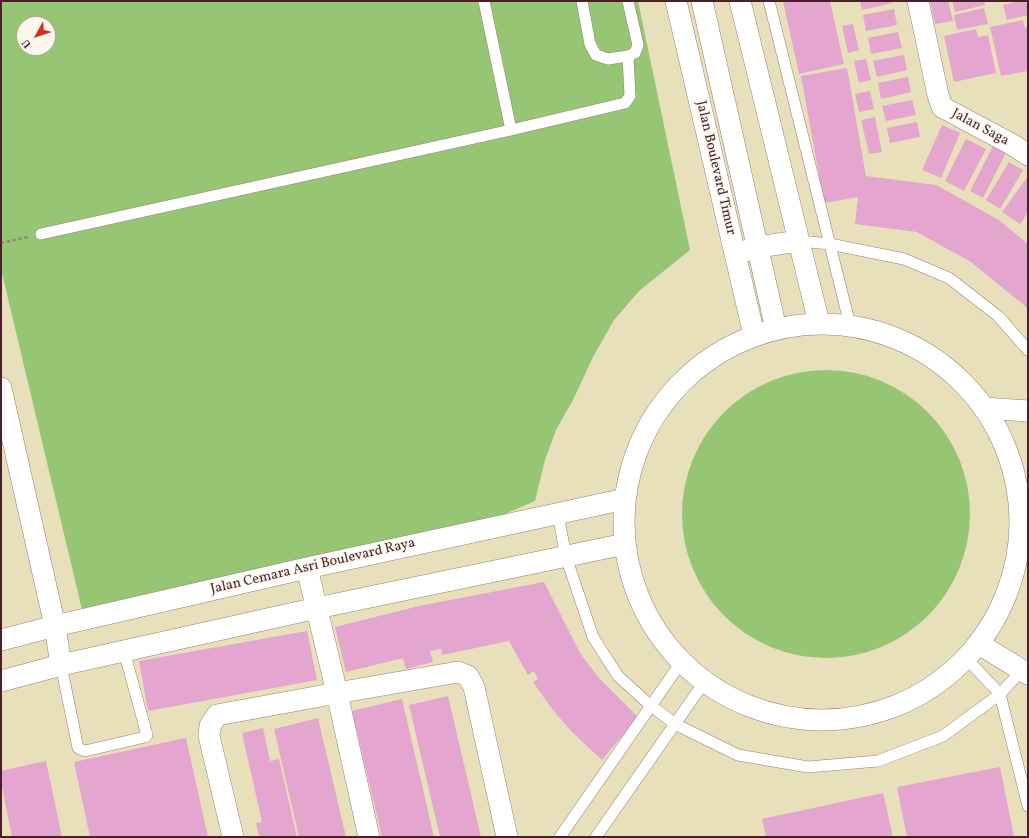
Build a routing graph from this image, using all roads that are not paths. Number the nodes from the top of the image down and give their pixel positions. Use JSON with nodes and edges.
{"nodes":[{"id":1,"x":484,"y":1,"type":"edge"},
{"id":2,"x":582,"y":1,"type":"edge"},
{"id":3,"x":628,"y":1,"type":"edge"},
{"id":4,"x":676,"y":1,"type":"edge"},
{"id":5,"x":702,"y":1,"type":"edge"},
{"id":6,"x":740,"y":1,"type":"edge"},
{"id":7,"x":769,"y":1,"type":"edge"},
{"id":8,"x":918,"y":1,"type":"edge"},
{"id":9,"x":628,"y":56,"type":"junction"},
{"id":10,"x":511,"y":130,"type":"junction"},
{"id":11,"x":1028,"y":155,"type":"edge"},
{"id":12,"x":41,"y":234,"type":"road end"},
{"id":13,"x":799,"y":242,"type":"junction"},
{"id":14,"x":830,"y":244,"type":"junction"},
{"id":15,"x":758,"y":247,"type":"junction"},
{"id":16,"x":735,"y":254,"type":"junction"},
{"id":17,"x":819,"y":324,"type":"junction"},
{"id":18,"x":850,"y":326,"type":"junction"},
{"id":19,"x":776,"y":329,"type":"junction"},
{"id":20,"x":754,"y":335,"type":"junction"},
{"id":21,"x":1028,"y":350,"type":"edge"},
{"id":22,"x":1,"y":388,"type":"edge"},
{"id":23,"x":984,"y":408,"type":"junction"},
{"id":24,"x":1028,"y":411,"type":"edge"},
{"id":25,"x":625,"y":499,"type":"junction"},
{"id":26,"x":558,"y":514,"type":"junction"},
{"id":27,"x":1024,"y":529,"type":"edge"},
{"id":28,"x":626,"y":544,"type":"junction"},
{"id":29,"x":566,"y":557,"type":"junction"},
{"id":30,"x":307,"y":568,"type":"junction"},
{"id":31,"x":317,"y":608,"type":"junction"},
{"id":32,"x":55,"y":626,"type":"junction"},
{"id":33,"x":1,"y":640,"type":"edge"},
{"id":34,"x":124,"y":651,"type":"junction"},
{"id":35,"x":973,"y":652,"type":"junction"},
{"id":36,"x":682,"y":661,"type":"junction"},
{"id":37,"x":61,"y":666,"type":"junction"},
{"id":38,"x":1025,"y":672,"type":"edge"},
{"id":39,"x":1,"y":681,"type":"edge"},
{"id":40,"x":705,"y":681,"type":"junction"},
{"id":41,"x":337,"y":693,"type":"junction"},
{"id":42,"x":1000,"y":694,"type":"junction"},
{"id":43,"x":650,"y":706,"type":"junction"},
{"id":44,"x":675,"y":724,"type":"junction"},
{"id":45,"x":1028,"y":806,"type":"edge"},
{"id":46,"x":233,"y":837,"type":"edge"},
{"id":47,"x":369,"y":837,"type":"edge"},
{"id":48,"x":507,"y":837,"type":"edge"},
{"id":49,"x":560,"y":837,"type":"edge"},
{"id":50,"x":596,"y":837,"type":"edge"}],
"edges":[{"from":1,"to":10,"type":"lane"},
{"from":2,"to":9,"type":"lane"},
{"from":3,"to":9,"type":"lane"},
{"from":4,"to":16,"type":"street","name":"Jalan Boulevard Timur"},
{"from":5,"to":15,"type":"street","name":"Jalan Boulevard Timur"},
{"from":6,"to":13,"type":"street"},
{"from":7,"to":14,"type":"lane"},
{"from":8,"to":11,"type":"street","name":"Jalan Saga"},
{"from":9,"to":10,"type":"lane"},
{"from":10,"to":12,"type":"lane"},
{"from":13,"to":14,"type":"lane"},
{"from":13,"to":15,"type":"street"},
{"from":13,"to":17,"type":"street"},
{"from":14,"to":18,"type":"lane"},
{"from":14,"to":21,"type":"lane"},
{"from":15,"to":16,"type":"street"},
{"from":15,"to":19,"type":"street","name":"Jalan Boulevard Timur"},
{"from":16,"to":20,"type":"street","name":"Jalan Boulevard Timur"},
{"from":17,"to":18,"type":"street"},
{"from":17,"to":19,"type":"street"},
{"from":18,"to":23,"type":"street"},
{"from":19,"to":20,"type":"street"},
{"from":20,"to":25,"type":"street"},
{"from":22,"to":32,"type":"street"},
{"from":23,"to":24,"type":"street"},
{"from":23,"to":27,"type":"street"},
{"from":25,"to":26,"type":"street","name":"Jalan Cemara Asri Boulevard Raya"},
{"from":25,"to":28,"type":"street"},
{"from":26,"to":29,"type":"lane"},
{"from":26,"to":30,"type":"street","name":"Jalan Cemara Asri Boulevard Raya"},
{"from":27,"to":35,"type":"street"},
{"from":28,"to":29,"type":"street"},
{"from":28,"to":36,"type":"street"},
{"from":29,"to":31,"type":"street"},
{"from":29,"to":43,"type":"lane"},
{"from":30,"to":31,"type":"street"},
{"from":30,"to":32,"type":"street","name":"Jalan Cemara Asri Boulevard Raya"},
{"from":31,"to":34,"type":"street"},
{"from":31,"to":41,"type":"street"},
{"from":32,"to":33,"type":"street","name":"Jalan Cemara Asri Boulevard Raya"},
{"from":32,"to":37,"type":"street"},
{"from":34,"to":37,"type":"street"},
{"from":34,"to":37,"type":"lane"},
{"from":35,"to":38,"type":"street"},
{"from":35,"to":40,"type":"street"},
{"from":35,"to":42,"type":"lane"},
{"from":36,"to":40,"type":"street"},
{"from":36,"to":43,"type":"lane"},
{"from":37,"to":39,"type":"street"},
{"from":38,"to":42,"type":"lane"},
{"from":40,"to":44,"type":"lane"},
{"from":41,"to":46,"type":"street"},
{"from":41,"to":47,"type":"street"},
{"from":41,"to":48,"type":"street"},
{"from":42,"to":44,"type":"lane"},
{"from":42,"to":45,"type":"lane"},
{"from":43,"to":44,"type":"lane"},
{"from":43,"to":49,"type":"lane"},
{"from":44,"to":50,"type":"lane"}]}
